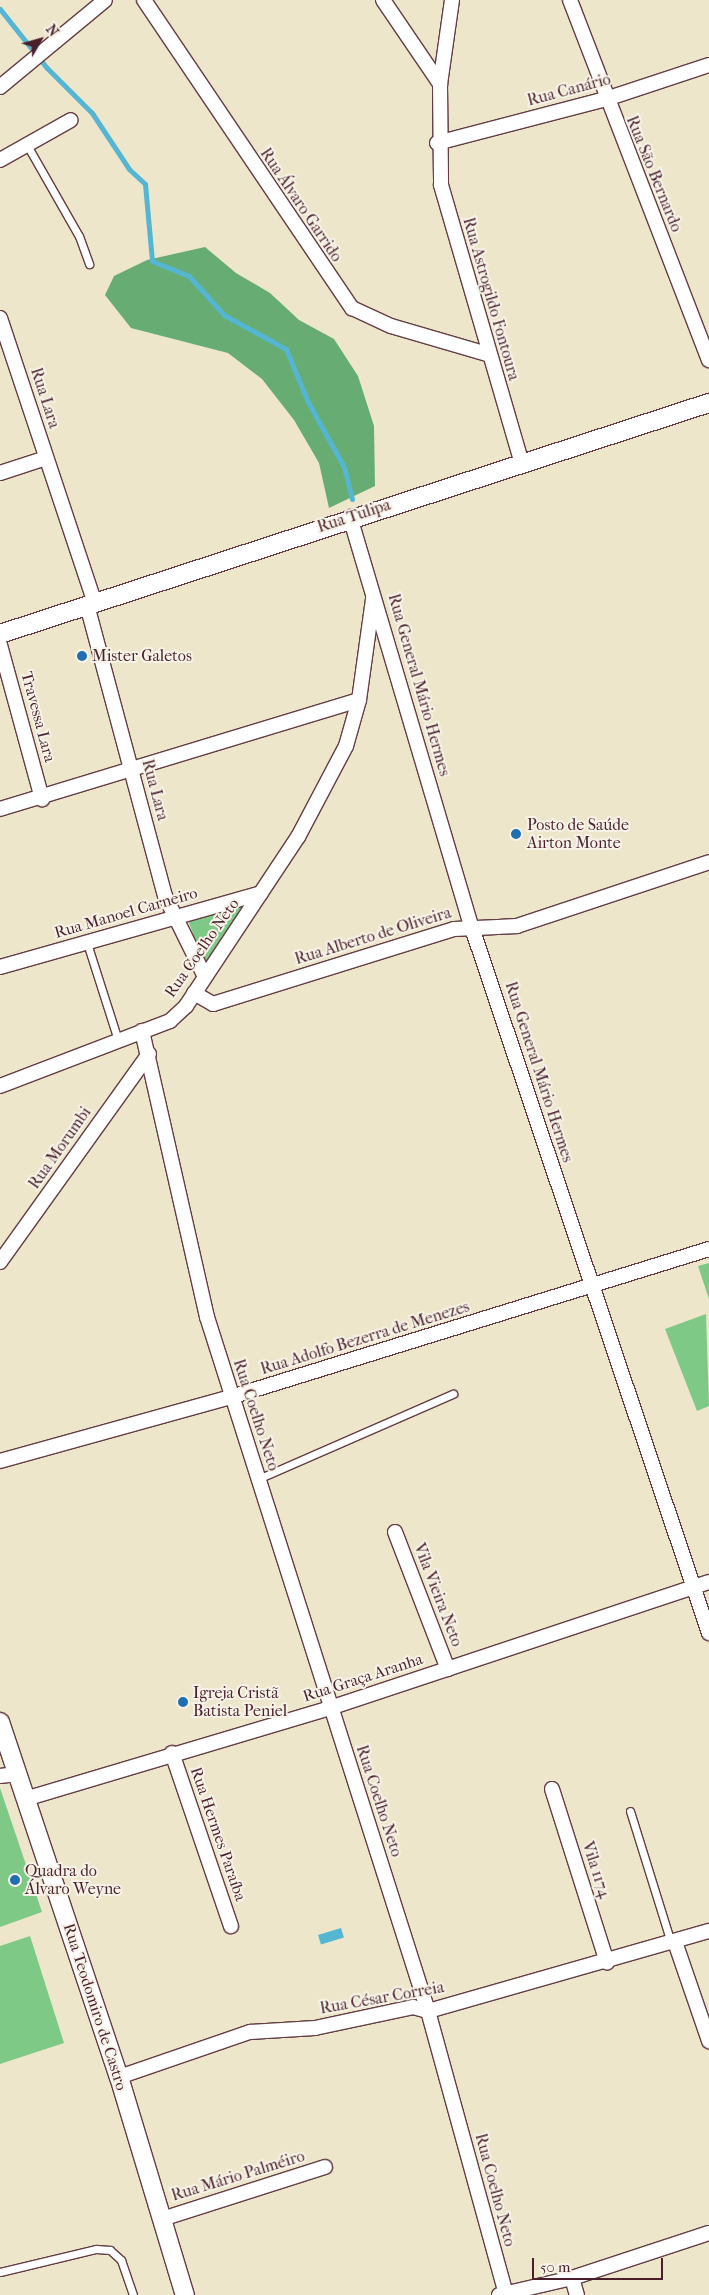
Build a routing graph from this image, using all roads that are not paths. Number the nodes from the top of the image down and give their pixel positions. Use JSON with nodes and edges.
{"nodes":[{"id":1,"x":105,"y":0,"type":"edge"},
{"id":2,"x":144,"y":0,"type":"edge"},
{"id":3,"x":383,"y":0,"type":"edge"},
{"id":4,"x":452,"y":0,"type":"edge"},
{"id":5,"x":570,"y":0,"type":"edge"},
{"id":6,"x":709,"y":65,"type":"edge"},
{"id":7,"x":440,"y":84,"type":"junction"},
{"id":8,"x":0,"y":87,"type":"edge"},
{"id":9,"x":606,"y":99,"type":"junction"},
{"id":10,"x":71,"y":120,"type":"dead end"},
{"id":11,"x":438,"y":143,"type":"junction"},
{"id":12,"x":27,"y":145,"type":"junction"},
{"id":13,"x":0,"y":160,"type":"edge"},
{"id":14,"x":89,"y":264,"type":"dead end"},
{"id":15,"x":0,"y":318,"type":"edge"},
{"id":16,"x":487,"y":354,"type":"junction"},
{"id":17,"x":709,"y":360,"type":"edge"},
{"id":18,"x":709,"y":403,"type":"edge"},
{"id":19,"x":46,"y":458,"type":"junction"},
{"id":20,"x":522,"y":463,"type":"junction"},
{"id":21,"x":0,"y":473,"type":"edge"},
{"id":22,"x":350,"y":517,"type":"junction"},
{"id":23,"x":374,"y":594,"type":"junction"},
{"id":24,"x":91,"y":604,"type":"junction"},
{"id":25,"x":0,"y":634,"type":"edge"},
{"id":26,"x":0,"y":645,"type":"edge"},
{"id":27,"x":359,"y":700,"type":"junction"},
{"id":28,"x":131,"y":767,"type":"junction"},
{"id":29,"x":42,"y":798,"type":"junction"},
{"id":30,"x":0,"y":810,"type":"edge"},
{"id":31,"x":709,"y":862,"type":"edge"},
{"id":32,"x":261,"y":893,"type":"junction"},
{"id":33,"x":174,"y":916,"type":"junction"},
{"id":34,"x":471,"y":925,"type":"junction"},
{"id":35,"x":87,"y":943,"type":"junction"},
{"id":36,"x":0,"y":967,"type":"edge"},
{"id":37,"x":205,"y":977,"type":"junction"},
{"id":38,"x":194,"y":994,"type":"junction"},
{"id":39,"x":142,"y":1031,"type":"junction"},
{"id":40,"x":118,"y":1040,"type":"junction"},
{"id":41,"x":149,"y":1054,"type":"junction"},
{"id":42,"x":0,"y":1086,"type":"edge"},
{"id":43,"x":709,"y":1249,"type":"edge"},
{"id":44,"x":0,"y":1262,"type":"edge"},
{"id":45,"x":592,"y":1287,"type":"junction"},
{"id":46,"x":453,"y":1394,"type":"dead end"},
{"id":47,"x":231,"y":1397,"type":"junction"},
{"id":48,"x":0,"y":1462,"type":"edge"},
{"id":49,"x":258,"y":1479,"type":"junction"},
{"id":50,"x":395,"y":1532,"type":"dead end"},
{"id":51,"x":709,"y":1582,"type":"edge"},
{"id":52,"x":694,"y":1588,"type":"junction"},
{"id":53,"x":709,"y":1633,"type":"edge"},
{"id":54,"x":448,"y":1669,"type":"junction"},
{"id":55,"x":330,"y":1708,"type":"junction"},
{"id":56,"x":0,"y":1722,"type":"edge"},
{"id":57,"x":172,"y":1753,"type":"junction"},
{"id":58,"x":8,"y":1775,"type":"edge"},
{"id":59,"x":552,"y":1789,"type":"dead end"},
{"id":60,"x":25,"y":1799,"type":"junction"},
{"id":61,"x":630,"y":1811,"type":"dead end"},
{"id":62,"x":231,"y":1926,"type":"dead end"},
{"id":63,"x":709,"y":1931,"type":"edge"},
{"id":64,"x":673,"y":1942,"type":"junction"},
{"id":65,"x":607,"y":1962,"type":"junction"},
{"id":66,"x":428,"y":2011,"type":"junction"},
{"id":67,"x":709,"y":2041,"type":"edge"},
{"id":68,"x":119,"y":2077,"type":"junction"},
{"id":69,"x":325,"y":2167,"type":"dead end"},
{"id":70,"x":162,"y":2218,"type":"junction"},
{"id":71,"x":709,"y":2233,"type":"edge"},
{"id":72,"x":0,"y":2272,"type":"edge"},
{"id":73,"x":572,"y":2278,"type":"junction"},
{"id":74,"x":504,"y":2294,"type":"edge"},
{"id":75,"x":133,"y":2295,"type":"edge"},
{"id":76,"x":185,"y":2295,"type":"edge"},
{"id":77,"x":577,"y":2295,"type":"edge"}],
"edges":[{"from":1,"to":8,"type":"street"},
{"from":2,"to":16,"type":"street","name":"Rua Álvaro Garrido"},
{"from":3,"to":7,"type":"street"},
{"from":4,"to":7,"type":"street"},
{"from":5,"to":9,"type":"street","name":"Rua São Bernardo"},
{"from":6,"to":9,"type":"street","name":"Rua Canário"},
{"from":7,"to":11,"type":"street"},
{"from":9,"to":11,"type":"street","name":"Rua Canário"},
{"from":9,"to":17,"type":"street","name":"Rua São Bernardo"},
{"from":10,"to":12,"type":"street"},
{"from":11,"to":16,"type":"street","name":"Rua Astrogildo Fontoura"},
{"from":12,"to":13,"type":"street"},
{"from":12,"to":14,"type":"lane"},
{"from":15,"to":19,"type":"street","name":"Rua Lara"},
{"from":16,"to":20,"type":"street","name":"Rua Astrogildo Fontoura"},
{"from":18,"to":20,"type":"street","name":"Rua Tulipa"},
{"from":19,"to":21,"type":"street"},
{"from":19,"to":24,"type":"street","name":"Rua Lara"},
{"from":20,"to":22,"type":"street","name":"Rua Tulipa"},
{"from":22,"to":23,"type":"street","name":"Rua General Mário Hermes"},
{"from":22,"to":24,"type":"street","name":"Rua Tulipa"},
{"from":23,"to":27,"type":"street","name":"Rua Coelho Neto"},
{"from":23,"to":34,"type":"street","name":"Rua General Mário Hermes"},
{"from":24,"to":25,"type":"street","name":"Rua Tulipa"},
{"from":24,"to":28,"type":"street","name":"Rua Lara"},
{"from":26,"to":29,"type":"street","name":"Travessa Lara"},
{"from":27,"to":28,"type":"street"},
{"from":27,"to":32,"type":"street","name":"Rua Coelho Neto"},
{"from":28,"to":29,"type":"street"},
{"from":28,"to":33,"type":"street","name":"Rua Lara"},
{"from":29,"to":30,"type":"street"},
{"from":31,"to":34,"type":"street","name":"Rua Alberto de Oliveira"},
{"from":32,"to":33,"type":"street","name":"Rua Manoel Carneiro"},
{"from":32,"to":37,"type":"street","name":"Rua Coelho Neto"},
{"from":33,"to":35,"type":"street","name":"Rua Manoel Carneiro"},
{"from":33,"to":37,"type":"street","name":"Rua Lara"},
{"from":34,"to":38,"type":"street","name":"Rua Alberto de Oliveira"},
{"from":34,"to":45,"type":"street","name":"Rua General Mário Hermes"},
{"from":35,"to":36,"type":"street","name":"Rua Manoel Carneiro"},
{"from":35,"to":40,"type":"lane"},
{"from":37,"to":38,"type":"street","name":"Rua Coelho Neto"},
{"from":38,"to":39,"type":"street","name":"Rua Coelho Neto"},
{"from":39,"to":40,"type":"street"},
{"from":39,"to":41,"type":"street","name":"Rua Coelho Neto"},
{"from":40,"to":42,"type":"street"},
{"from":41,"to":44,"type":"street","name":"Rua Morumbi"},
{"from":41,"to":47,"type":"street","name":"Rua Coelho Neto"},
{"from":43,"to":45,"type":"street","name":"Rua Adolfo Bezerra de Menezes"},
{"from":45,"to":47,"type":"street","name":"Rua Adolfo Bezerra de Menezes"},
{"from":45,"to":52,"type":"street","name":"Rua General Mário Hermes"},
{"from":46,"to":49,"type":"lane"},
{"from":47,"to":48,"type":"street","name":"Rua Adolfo Bezerra de Menezes"},
{"from":47,"to":49,"type":"street","name":"Rua Coelho Neto"},
{"from":49,"to":55,"type":"street","name":"Rua Coelho Neto"},
{"from":50,"to":54,"type":"street","name":"Vila Vieira Neto"},
{"from":51,"to":52,"type":"street","name":"Rua Graça Aranha"},
{"from":52,"to":53,"type":"street","name":"Rua General Mário Hermes"},
{"from":52,"to":54,"type":"street","name":"Rua Graça Aranha"},
{"from":54,"to":55,"type":"street","name":"Rua Graça Aranha"},
{"from":55,"to":57,"type":"street","name":"Rua Graça Aranha"},
{"from":55,"to":66,"type":"street","name":"Rua Coelho Neto"},
{"from":56,"to":58,"type":"street","name":"Rua Teodomiro de Castro"},
{"from":57,"to":60,"type":"street","name":"Rua Graça Aranha"},
{"from":57,"to":62,"type":"street","name":"Rua Hermes Paraíba"},
{"from":58,"to":60,"type":"street","name":"Rua Teodomiro de Castro"},
{"from":59,"to":65,"type":"street","name":"Vila 1174"},
{"from":60,"to":68,"type":"street","name":"Rua Teodomiro de Castro"},
{"from":61,"to":64,"type":"lane"},
{"from":63,"to":64,"type":"street","name":"Rua César Correia"},
{"from":64,"to":65,"type":"street","name":"Rua César Correia"},
{"from":64,"to":67,"type":"street"},
{"from":65,"to":66,"type":"street","name":"Rua César Correia"},
{"from":66,"to":68,"type":"street","name":"Rua César Correia"},
{"from":66,"to":74,"type":"street","name":"Rua Coelho Neto"},
{"from":68,"to":70,"type":"street","name":"Rua Teodomiro de Castro"},
{"from":69,"to":70,"type":"street","name":"Rua Mário Palméiro"},
{"from":70,"to":76,"type":"street","name":"Rua Teodomiro de Castro"},
{"from":71,"to":73,"type":"street"},
{"from":72,"to":75,"type":"lane"},
{"from":73,"to":74,"type":"street"},
{"from":73,"to":77,"type":"street"}]}
